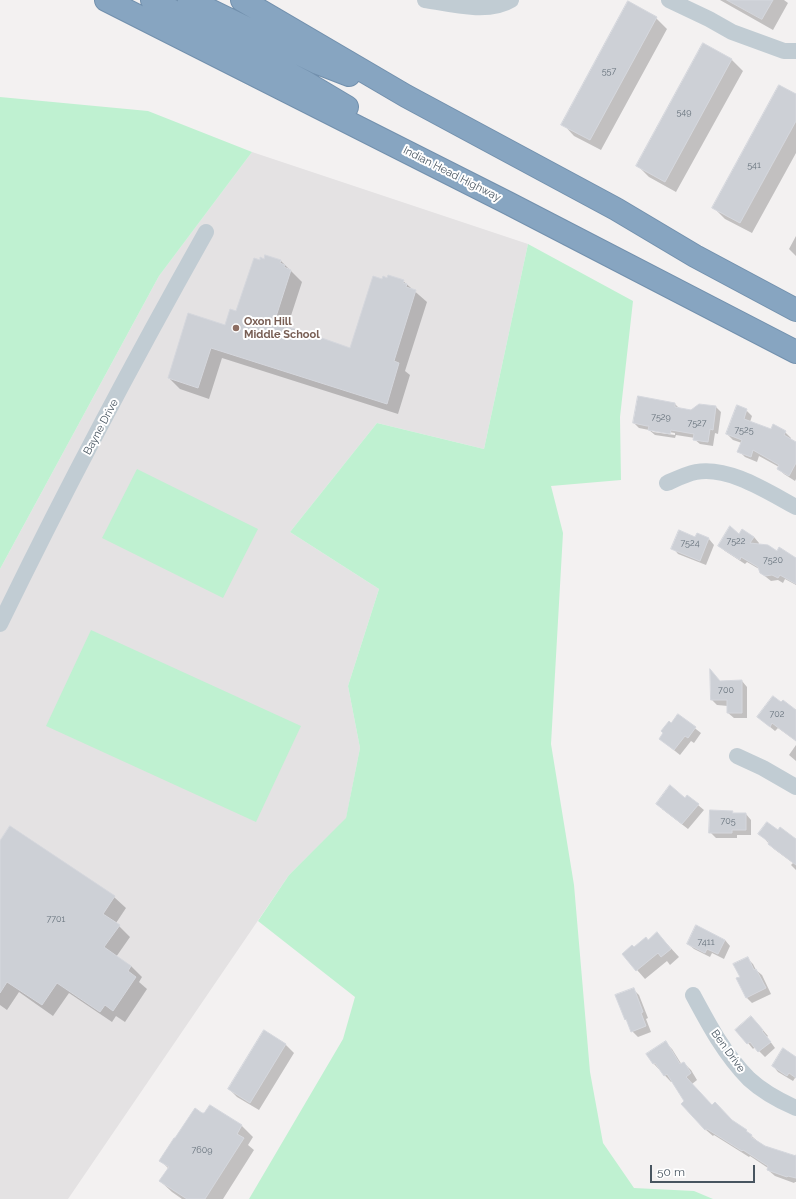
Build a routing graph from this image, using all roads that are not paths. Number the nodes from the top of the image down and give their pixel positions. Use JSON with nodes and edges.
{"nodes":[{"id":1,"x":106,"y":0,"type":"edge"},
{"id":2,"x":152,"y":0,"type":"edge"},
{"id":3,"x":189,"y":0,"type":"edge"},
{"id":4,"x":242,"y":0,"type":"edge"},
{"id":5,"x":425,"y":0,"type":"edge"},
{"id":6,"x":512,"y":0,"type":"edge"},
{"id":7,"x":669,"y":0,"type":"edge"},
{"id":8,"x":796,"y":51,"type":"edge"},
{"id":9,"x":406,"y":96,"type":"junction"},
{"id":10,"x":508,"y":203,"type":"junction"},
{"id":11,"x":206,"y":232,"type":"dead end"},
{"id":12,"x":796,"y":310,"type":"edge"},
{"id":13,"x":796,"y":352,"type":"edge"},
{"id":14,"x":667,"y":483,"type":"dead end"},
{"id":15,"x":796,"y":508,"type":"edge"},
{"id":16,"x":0,"y":624,"type":"edge"},
{"id":17,"x":737,"y":756,"type":"dead end"},
{"id":18,"x":796,"y":787,"type":"edge"},
{"id":19,"x":693,"y":995,"type":"dead end"},
{"id":20,"x":796,"y":1108,"type":"edge"}],
"edges":[{"from":1,"to":10,"type":"highway","name":"Indian Head Highway"},
{"from":2,"to":10,"type":"highway"},
{"from":3,"to":9,"type":"highway"},
{"from":4,"to":9,"type":"highway"},
{"from":5,"to":6,"type":"street"},
{"from":7,"to":8,"type":"street"},
{"from":9,"to":12,"type":"highway"},
{"from":10,"to":13,"type":"highway","name":"Indian Head Highway"},
{"from":11,"to":16,"type":"street","name":"Bayne Drive"},
{"from":14,"to":15,"type":"street"},
{"from":17,"to":18,"type":"street"},
{"from":19,"to":20,"type":"street","name":"Ben Drive"}]}
